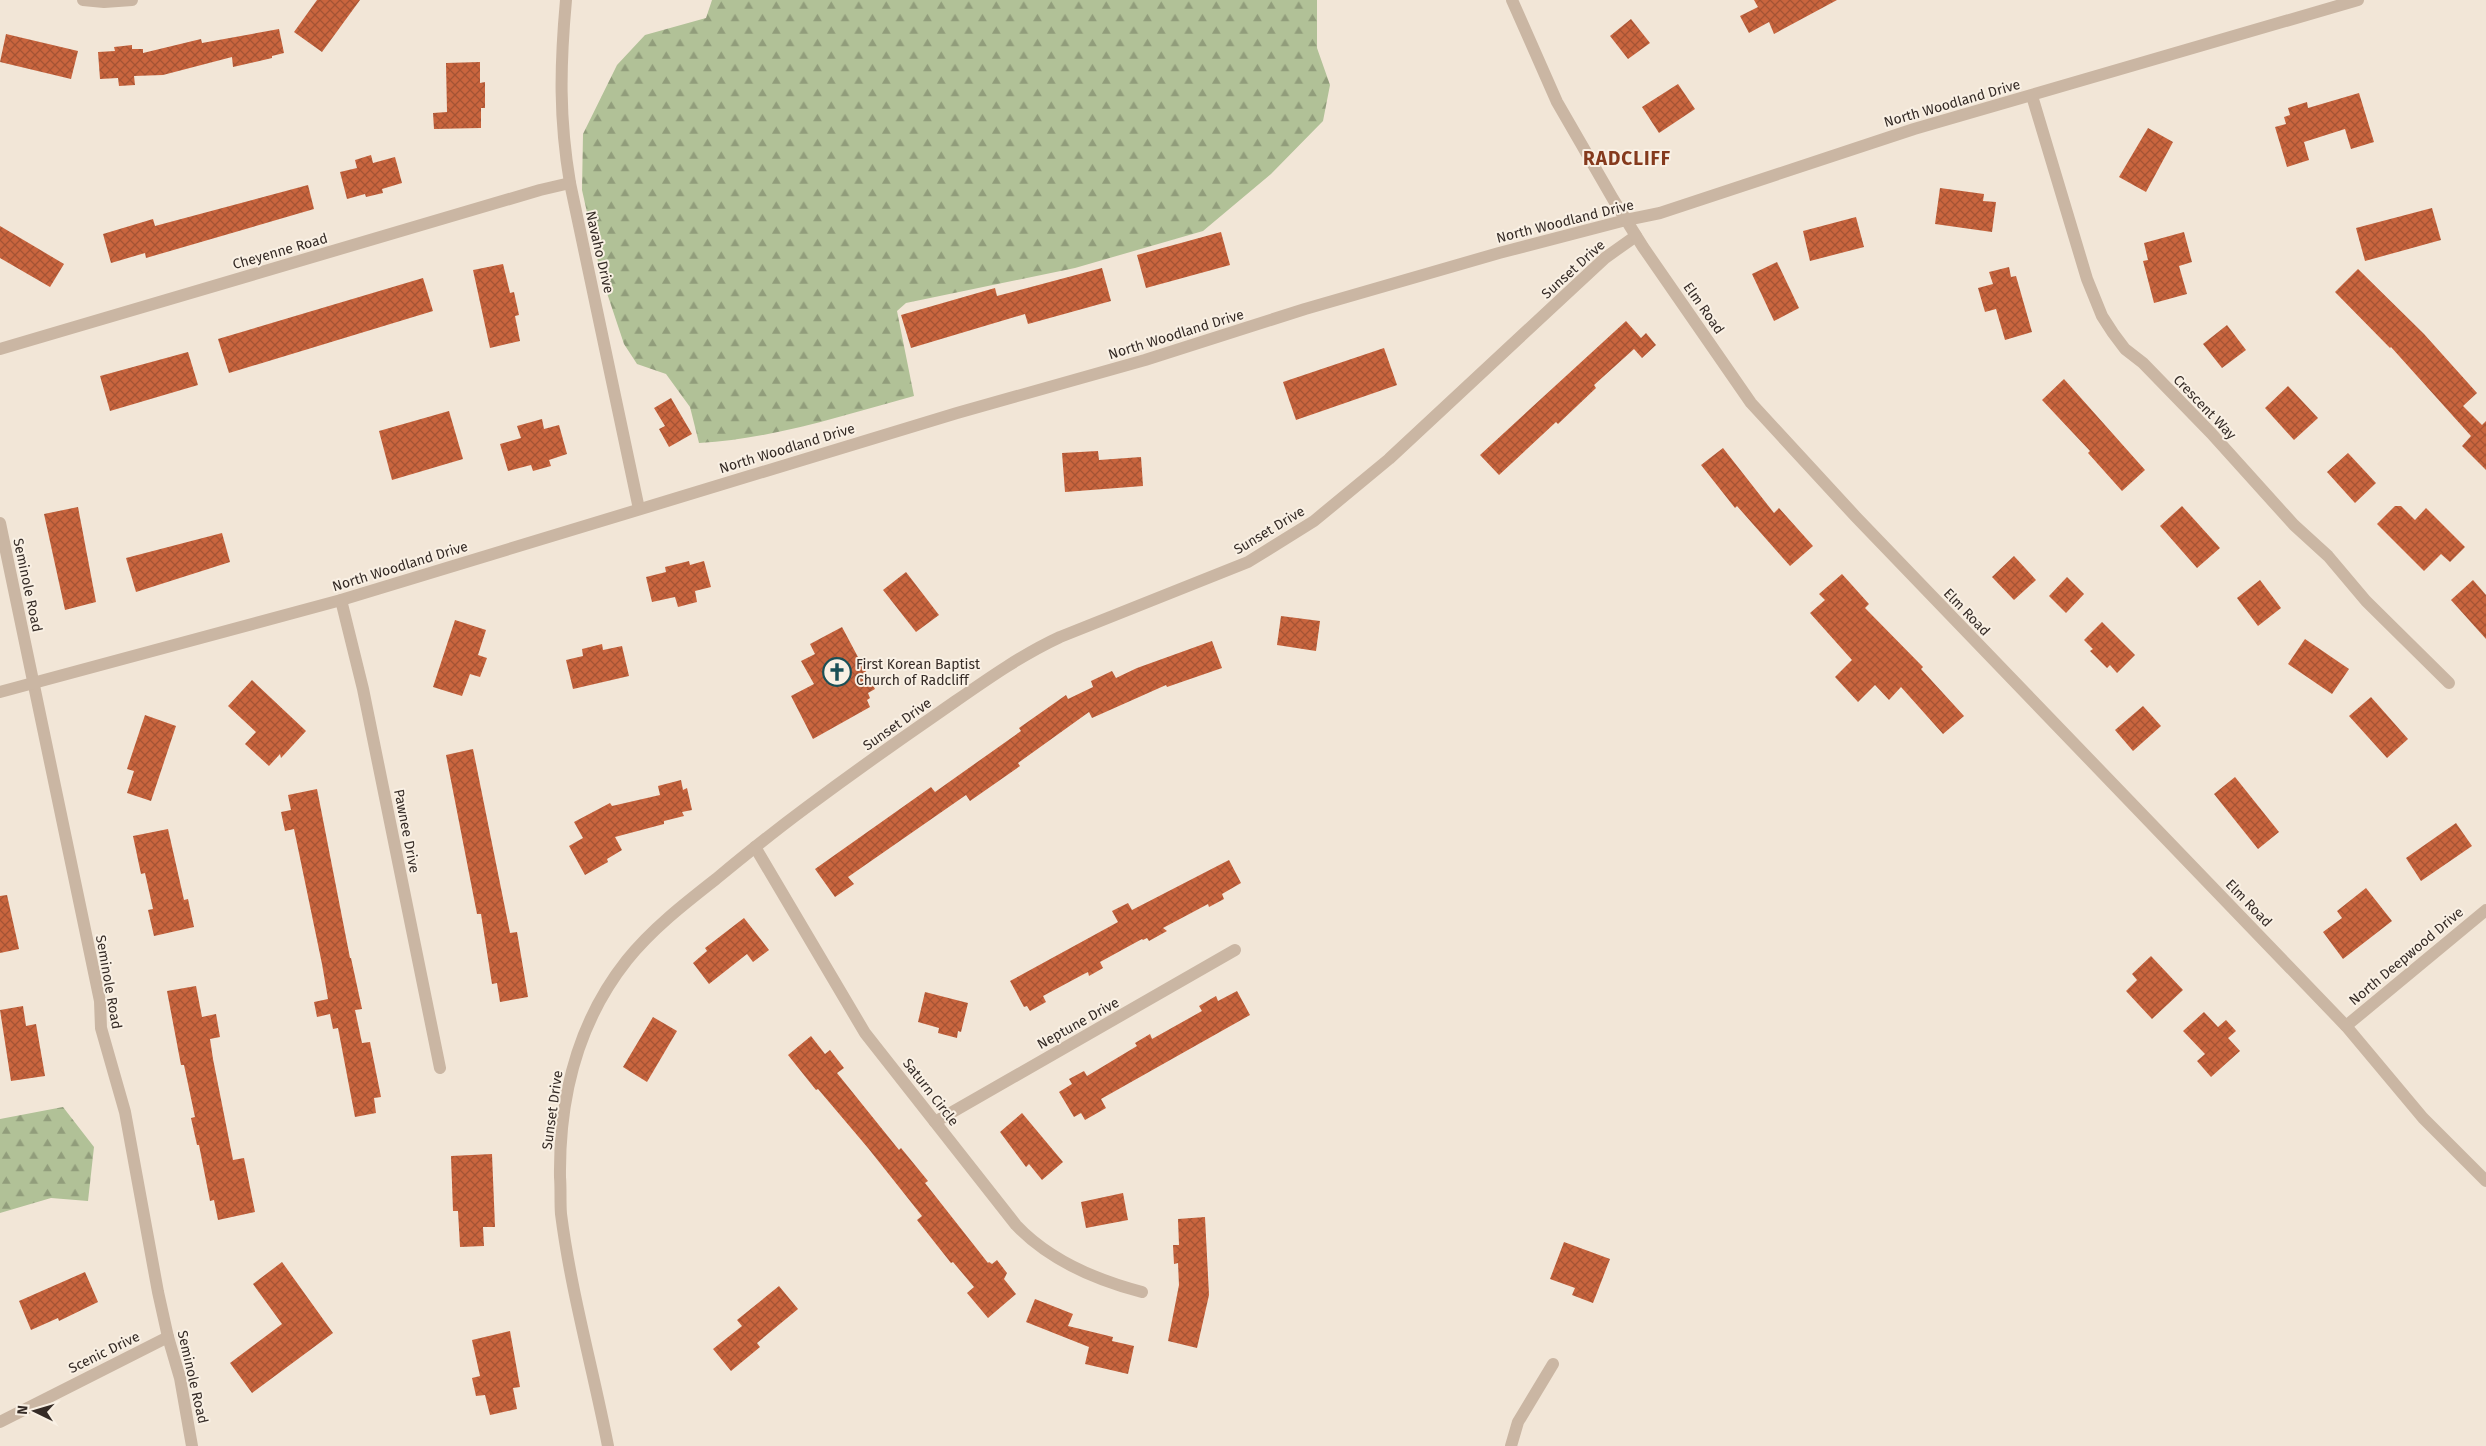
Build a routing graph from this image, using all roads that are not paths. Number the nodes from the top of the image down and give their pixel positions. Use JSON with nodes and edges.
{"nodes":[{"id":1,"x":82,"y":0,"type":"edge"},
{"id":2,"x":132,"y":0,"type":"edge"},
{"id":3,"x":566,"y":0,"type":"edge"},
{"id":4,"x":1512,"y":0,"type":"edge"},
{"id":5,"x":2358,"y":0,"type":"edge"},
{"id":6,"x":2032,"y":96,"type":"junction"},
{"id":7,"x":570,"y":183,"type":"junction"},
{"id":8,"x":1626,"y":220,"type":"junction"},
{"id":9,"x":1636,"y":236,"type":"junction"},
{"id":10,"x":0,"y":349,"type":"edge"},
{"id":11,"x":639,"y":509,"type":"junction"},
{"id":12,"x":0,"y":523,"type":"edge"},
{"id":13,"x":341,"y":600,"type":"junction"},
{"id":14,"x":33,"y":681,"type":"junction"},
{"id":15,"x":2449,"y":682,"type":"dead end"},
{"id":16,"x":0,"y":692,"type":"edge"},
{"id":17,"x":755,"y":847,"type":"junction"},
{"id":18,"x":2486,"y":910,"type":"edge"},
{"id":19,"x":1235,"y":950,"type":"dead end"},
{"id":20,"x":2346,"y":1026,"type":"junction"},
{"id":21,"x":440,"y":1068,"type":"dead end"},
{"id":22,"x":935,"y":1122,"type":"junction"},
{"id":23,"x":2486,"y":1181,"type":"edge"},
{"id":24,"x":1142,"y":1292,"type":"dead end"},
{"id":25,"x":168,"y":1337,"type":"junction"},
{"id":26,"x":1552,"y":1364,"type":"dead end"},
{"id":27,"x":0,"y":1422,"type":"edge"},
{"id":28,"x":192,"y":1446,"type":"edge"},
{"id":29,"x":608,"y":1446,"type":"edge"},
{"id":30,"x":1511,"y":1446,"type":"edge"}],
"edges":[{"from":1,"to":2,"type":"street"},
{"from":3,"to":7,"type":"street","name":"Navaho Drive"},
{"from":4,"to":8,"type":"street","name":"Elm Road"},
{"from":5,"to":6,"type":"street","name":"North Woodland Drive"},
{"from":6,"to":8,"type":"street","name":"North Woodland Drive"},
{"from":6,"to":15,"type":"street","name":"Crescent Way"},
{"from":7,"to":10,"type":"street","name":"Cheyenne Road"},
{"from":7,"to":11,"type":"street","name":"Navaho Drive"},
{"from":8,"to":9,"type":"street","name":"Elm Road"},
{"from":8,"to":11,"type":"street","name":"North Woodland Drive"},
{"from":9,"to":17,"type":"street","name":"Sunset Drive"},
{"from":9,"to":20,"type":"street","name":"Elm Road"},
{"from":11,"to":13,"type":"street","name":"North Woodland Drive"},
{"from":12,"to":14,"type":"street","name":"Seminole Road"},
{"from":13,"to":14,"type":"street","name":"North Woodland Drive"},
{"from":13,"to":21,"type":"street","name":"Pawnee Drive"},
{"from":14,"to":16,"type":"street","name":"North Woodland Drive"},
{"from":14,"to":25,"type":"street","name":"Seminole Road"},
{"from":17,"to":22,"type":"street","name":"Saturn Circle"},
{"from":17,"to":29,"type":"street","name":"Sunset Drive"},
{"from":18,"to":20,"type":"street","name":"North Deepwood Drive"},
{"from":19,"to":22,"type":"street","name":"Neptune Drive"},
{"from":20,"to":23,"type":"street","name":"Elm Road"},
{"from":22,"to":24,"type":"street","name":"Saturn Circle"},
{"from":25,"to":27,"type":"street","name":"Scenic Drive"},
{"from":25,"to":28,"type":"street","name":"Seminole Road"},
{"from":26,"to":30,"type":"street"}]}
